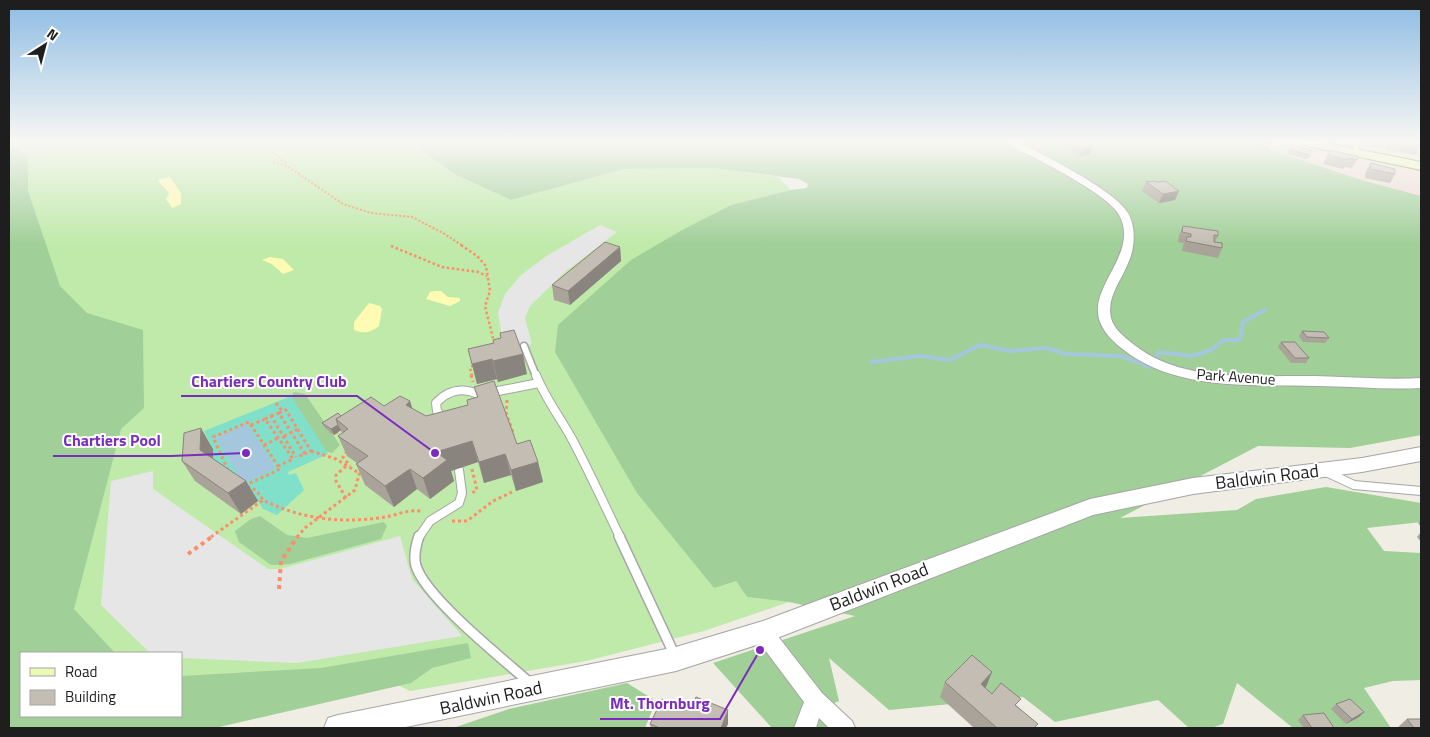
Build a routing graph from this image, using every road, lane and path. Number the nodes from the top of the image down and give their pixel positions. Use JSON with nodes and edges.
{"nodes":[{"id":1,"x":303,"y":176,"type":"edge"},
{"id":2,"x":1072,"y":176,"type":"edge"},
{"id":3,"x":391,"y":246,"type":"dead end"},
{"id":4,"x":487,"y":276,"type":"junction"},
{"id":5,"x":495,"y":343,"type":"edge"},
{"id":6,"x":524,"y":346,"type":"dead end"},
{"id":7,"x":539,"y":383,"type":"junction"},
{"id":8,"x":1421,"y":383,"type":"edge"},
{"id":9,"x":276,"y":403,"type":"dead end"},
{"id":10,"x":281,"y":413,"type":"junction"},
{"id":11,"x":271,"y":416,"type":"junction"},
{"id":12,"x":265,"y":419,"type":"junction"},
{"id":13,"x":251,"y":425,"type":"junction"},
{"id":14,"x":450,"y":426,"type":"edge"},
{"id":15,"x":298,"y":429,"type":"junction"},
{"id":16,"x":341,"y":431,"type":"junction"},
{"id":17,"x":291,"y":432,"type":"junction"},
{"id":18,"x":347,"y":435,"type":"edge"},
{"id":19,"x":284,"y":436,"type":"junction"},
{"id":20,"x":279,"y":438,"type":"junction"},
{"id":21,"x":264,"y":445,"type":"junction"},
{"id":22,"x":353,"y":448,"type":"edge"},
{"id":23,"x":311,"y":451,"type":"junction"},
{"id":24,"x":305,"y":454,"type":"junction"},
{"id":25,"x":1421,"y":454,"type":"edge"},
{"id":26,"x":297,"y":457,"type":"junction"},
{"id":27,"x":292,"y":459,"type":"junction"},
{"id":28,"x":278,"y":466,"type":"junction"},
{"id":29,"x":348,"y":466,"type":"junction"},
{"id":30,"x":459,"y":470,"type":"dead end"},
{"id":31,"x":1321,"y":470,"type":"junction"},
{"id":32,"x":359,"y":474,"type":"junction"},
{"id":33,"x":230,"y":478,"type":"edge"},
{"id":34,"x":365,"y":478,"type":"edge"},
{"id":35,"x":1421,"y":491,"type":"edge"},
{"id":36,"x":512,"y":492,"type":"dead end"},
{"id":37,"x":346,"y":498,"type":"junction"},
{"id":38,"x":263,"y":500,"type":"junction"},
{"id":39,"x":437,"y":515,"type":"junction"},
{"id":40,"x":321,"y":516,"type":"junction"},
{"id":41,"x":188,"y":554,"type":"dead end"},
{"id":42,"x":279,"y":589,"type":"dead end"},
{"id":43,"x":763,"y":632,"type":"junction"},
{"id":44,"x":676,"y":659,"type":"junction"},
{"id":45,"x":536,"y":688,"type":"junction"},
{"id":46,"x":815,"y":700,"type":"junction"},
{"id":47,"x":338,"y":728,"type":"edge"},
{"id":48,"x":805,"y":728,"type":"edge"},
{"id":49,"x":844,"y":728,"type":"edge"}],
"edges":[{"from":1,"to":4,"type":"path"},
{"from":2,"to":8,"type":"street","name":"Park Avenue"},
{"from":3,"to":4,"type":"path"},
{"from":4,"to":5,"type":"path"},
{"from":6,"to":7,"type":"lane"},
{"from":7,"to":14,"type":"lane"},
{"from":7,"to":44,"type":"lane"},
{"from":9,"to":10,"type":"path"},
{"from":10,"to":11,"type":"path"},
{"from":10,"to":15,"type":"path"},
{"from":10,"to":17,"type":"path"},
{"from":11,"to":12,"type":"path"},
{"from":11,"to":19,"type":"path"},
{"from":12,"to":13,"type":"path"},
{"from":12,"to":20,"type":"path"},
{"from":13,"to":21,"type":"path"},
{"from":13,"to":33,"type":"path"},
{"from":15,"to":17,"type":"path"},
{"from":15,"to":23,"type":"path"},
{"from":16,"to":16,"type":"path"},
{"from":16,"to":18,"type":"path"},
{"from":17,"to":19,"type":"path"},
{"from":17,"to":24,"type":"path"},
{"from":19,"to":20,"type":"path"},
{"from":19,"to":26,"type":"path"},
{"from":20,"to":21,"type":"path"},
{"from":20,"to":27,"type":"path"},
{"from":21,"to":28,"type":"path"},
{"from":22,"to":29,"type":"path"},
{"from":23,"to":24,"type":"path"},
{"from":23,"to":29,"type":"path"},
{"from":24,"to":26,"type":"path"},
{"from":25,"to":31,"type":"street","name":"Baldwin Road"},
{"from":26,"to":27,"type":"path"},
{"from":27,"to":28,"type":"path"},
{"from":28,"to":38,"type":"path"},
{"from":29,"to":32,"type":"path"},
{"from":29,"to":37,"type":"path"},
{"from":30,"to":39,"type":"lane"},
{"from":31,"to":35,"type":"lane"},
{"from":31,"to":43,"type":"street","name":"Baldwin Road"},
{"from":32,"to":34,"type":"path"},
{"from":32,"to":37,"type":"path"},
{"from":36,"to":39,"type":"path"},
{"from":37,"to":40,"type":"path"},
{"from":38,"to":40,"type":"path"},
{"from":38,"to":41,"type":"path"},
{"from":39,"to":40,"type":"path"},
{"from":39,"to":45,"type":"lane"},
{"from":40,"to":42,"type":"path"},
{"from":43,"to":44,"type":"street","name":"Baldwin Road"},
{"from":43,"to":46,"type":"street"},
{"from":44,"to":45,"type":"street","name":"Baldwin Road"},
{"from":45,"to":47,"type":"street","name":"Baldwin Road"},
{"from":46,"to":48,"type":"street"},
{"from":46,"to":49,"type":"street"}]}
